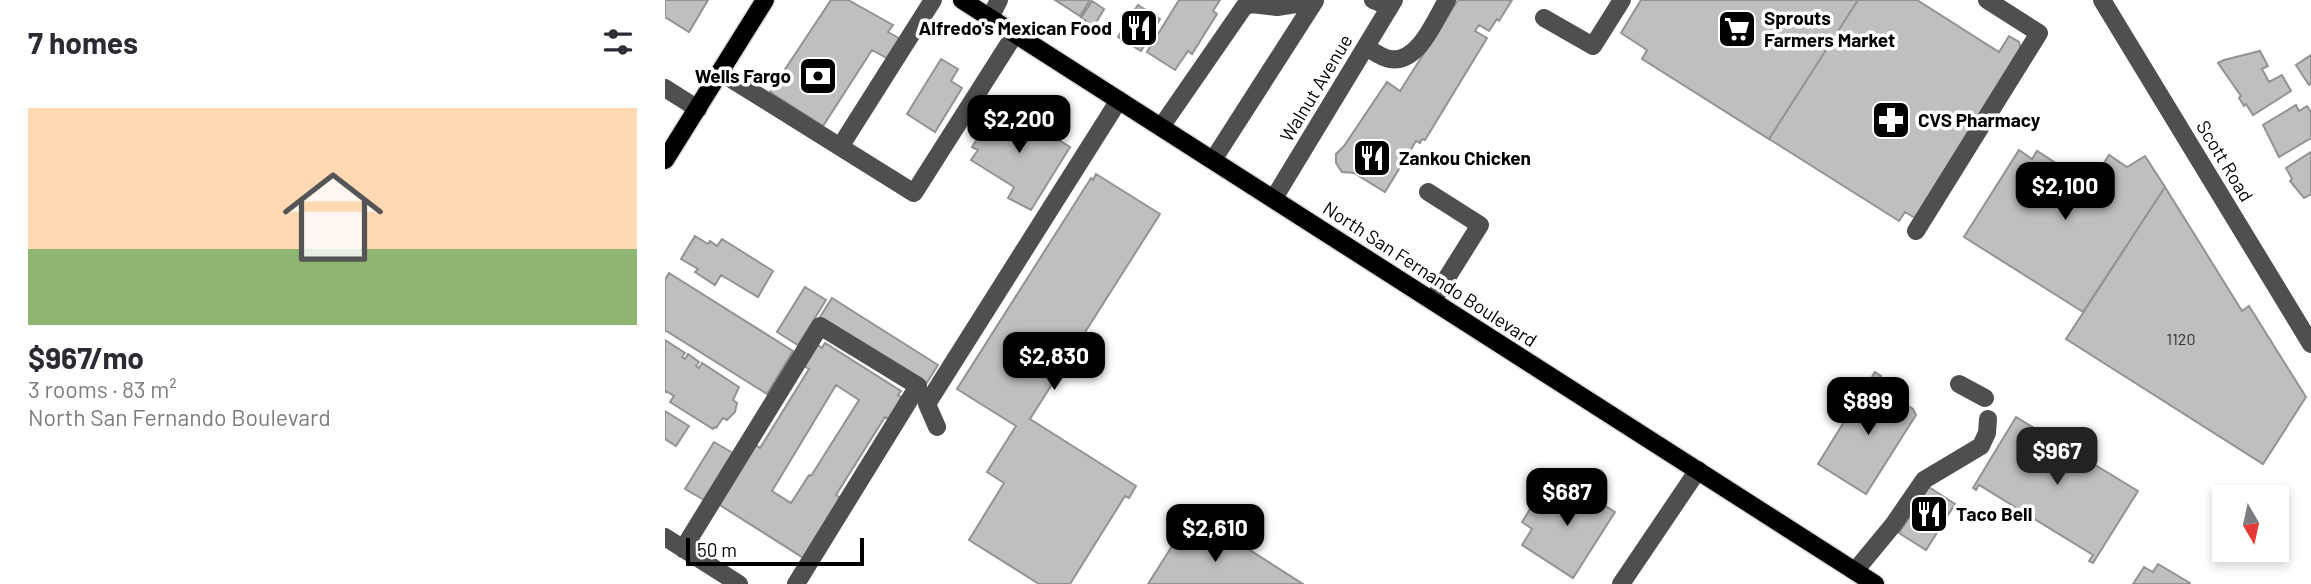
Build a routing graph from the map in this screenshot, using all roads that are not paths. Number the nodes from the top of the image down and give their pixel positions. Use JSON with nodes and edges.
{"nodes":[{"id":1,"x":765,"y":0,"type":"edge"},
{"id":2,"x":933,"y":0,"type":"edge"},
{"id":3,"x":999,"y":0,"type":"edge"},
{"id":4,"x":1447,"y":0,"type":"edge"},
{"id":5,"x":1622,"y":0,"type":"edge"},
{"id":6,"x":1987,"y":0,"type":"edge"},
{"id":7,"x":2102,"y":0,"type":"edge"},
{"id":8,"x":1320,"y":1,"type":"edge"},
{"id":9,"x":1386,"y":2,"type":"edge"},
{"id":10,"x":970,"y":3,"type":"edge"},
{"id":11,"x":990,"y":18,"type":"junction"},
{"id":12,"x":1544,"y":18,"type":"dead end"},
{"id":13,"x":1015,"y":34,"type":"junction"},
{"id":14,"x":1366,"y":47,"type":"junction"},
{"id":15,"x":720,"y":72,"type":"junction"},
{"id":16,"x":665,"y":88,"type":"edge"},
{"id":17,"x":1119,"y":100,"type":"junction"},
{"id":18,"x":698,"y":109,"type":"junction"},
{"id":19,"x":1161,"y":127,"type":"junction"},
{"id":20,"x":840,"y":148,"type":"junction"},
{"id":21,"x":665,"y":159,"type":"edge"},
{"id":22,"x":1213,"y":160,"type":"junction"},
{"id":23,"x":1428,"y":192,"type":"dead end"},
{"id":24,"x":1274,"y":198,"type":"junction"},
{"id":25,"x":1916,"y":231,"type":"dead end"},
{"id":26,"x":1433,"y":300,"type":"junction"},
{"id":27,"x":2311,"y":344,"type":"edge"},
{"id":28,"x":1959,"y":384,"type":"dead end"},
{"id":29,"x":1986,"y":398,"type":"dead end"},
{"id":30,"x":1988,"y":419,"type":"dead end"},
{"id":31,"x":937,"y":427,"type":"dead end"},
{"id":32,"x":1698,"y":470,"type":"junction"},
{"id":33,"x":665,"y":537,"type":"edge"},
{"id":34,"x":683,"y":549,"type":"junction"},
{"id":35,"x":1855,"y":571,"type":"junction"},
{"id":36,"x":739,"y":584,"type":"edge"},
{"id":37,"x":796,"y":584,"type":"edge"},
{"id":38,"x":1621,"y":584,"type":"edge"},
{"id":39,"x":1875,"y":584,"type":"edge"}],
"edges":[{"from":1,"to":15,"type":"main road"},
{"from":2,"to":20,"type":"street"},
{"from":3,"to":11,"type":"street"},
{"from":4,"to":14,"type":"street"},
{"from":5,"to":12,"type":"street"},
{"from":6,"to":25,"type":"street"},
{"from":7,"to":27,"type":"street","name":"Scott Road"},
{"from":8,"to":19,"type":"street"},
{"from":8,"to":22,"type":"street"},
{"from":9,"to":14,"type":"street","name":"Walnut Avenue"},
{"from":10,"to":11,"type":"main road","name":"North San Fernando Boulevard"},
{"from":11,"to":13,"type":"main road","name":"North San Fernando Boulevard"},
{"from":13,"to":17,"type":"main road","name":"North San Fernando Boulevard"},
{"from":13,"to":20,"type":"street"},
{"from":14,"to":24,"type":"street","name":"Walnut Avenue"},
{"from":15,"to":18,"type":"main road"},
{"from":15,"to":20,"type":"street"},
{"from":16,"to":18,"type":"street"},
{"from":17,"to":19,"type":"main road","name":"North San Fernando Boulevard"},
{"from":17,"to":31,"type":"street"},
{"from":18,"to":21,"type":"main road"},
{"from":19,"to":22,"type":"main road","name":"North San Fernando Boulevard"},
{"from":22,"to":24,"type":"main road","name":"North San Fernando Boulevard"},
{"from":23,"to":26,"type":"street"},
{"from":24,"to":26,"type":"main road","name":"North San Fernando Boulevard"},
{"from":26,"to":32,"type":"main road","name":"North San Fernando Boulevard"},
{"from":28,"to":29,"type":"street"},
{"from":30,"to":35,"type":"street"},
{"from":32,"to":35,"type":"main road","name":"North San Fernando Boulevard"},
{"from":32,"to":38,"type":"street"},
{"from":33,"to":34,"type":"street"},
{"from":34,"to":36,"type":"street"},
{"from":34,"to":37,"type":"street"},
{"from":35,"to":39,"type":"main road","name":"North San Fernando Boulevard"}]}
